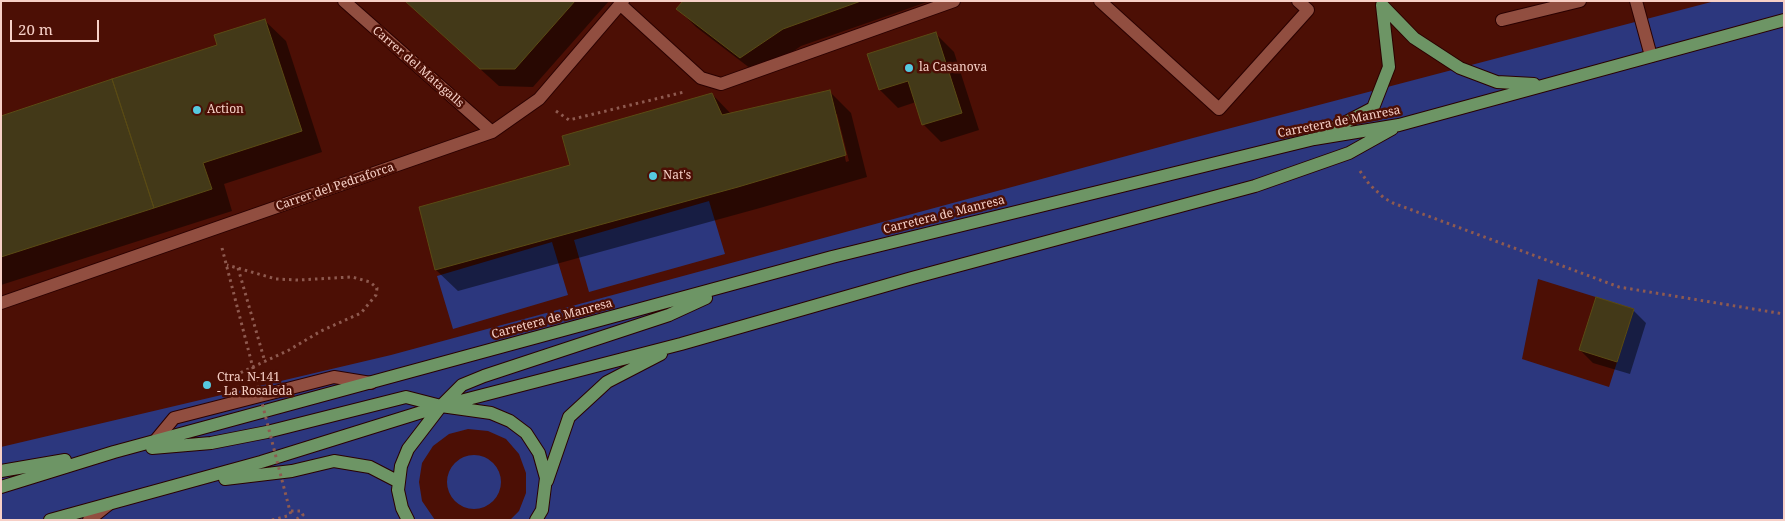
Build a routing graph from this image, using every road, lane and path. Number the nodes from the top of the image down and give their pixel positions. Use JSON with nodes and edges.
{"nodes":[{"id":1,"x":344,"y":1,"type":"edge"},
{"id":2,"x":954,"y":1,"type":"edge"},
{"id":3,"x":1100,"y":1,"type":"edge"},
{"id":4,"x":1298,"y":1,"type":"edge"},
{"id":5,"x":1580,"y":1,"type":"edge"},
{"id":6,"x":1636,"y":1,"type":"edge"},
{"id":7,"x":622,"y":3,"type":"edge"},
{"id":8,"x":1380,"y":3,"type":"edge"},
{"id":9,"x":1502,"y":20,"type":"dead end"},
{"id":10,"x":1784,"y":20,"type":"edge"},
{"id":11,"x":1652,"y":56,"type":"junction"},
{"id":12,"x":721,"y":84,"type":"junction"},
{"id":13,"x":1546,"y":84,"type":"junction"},
{"id":14,"x":539,"y":99,"type":"junction"},
{"id":15,"x":1398,"y":125,"type":"junction"},
{"id":16,"x":492,"y":132,"type":"junction"},
{"id":17,"x":1314,"y":139,"type":"junction"},
{"id":18,"x":1349,"y":154,"type":"junction"},
{"id":19,"x":216,"y":228,"type":"junction"},
{"id":20,"x":227,"y":265,"type":"junction"},
{"id":21,"x":238,"y":268,"type":"junction"},
{"id":22,"x":742,"y":282,"type":"junction"},
{"id":23,"x":1,"y":303,"type":"edge"},
{"id":24,"x":1784,"y":314,"type":"edge"},
{"id":25,"x":681,"y":344,"type":"junction"},
{"id":26,"x":265,"y":362,"type":"junction"},
{"id":27,"x":371,"y":383,"type":"junction"},
{"id":28,"x":222,"y":406,"type":"junction"},
{"id":29,"x":441,"y":406,"type":"junction"},
{"id":30,"x":156,"y":441,"type":"junction"},
{"id":31,"x":114,"y":452,"type":"junction"},
{"id":32,"x":1,"y":471,"type":"edge"},
{"id":33,"x":190,"y":482,"type":"junction"},
{"id":34,"x":399,"y":482,"type":"junction"},
{"id":35,"x":545,"y":485,"type":"junction"},
{"id":36,"x":1,"y":487,"type":"edge"},
{"id":37,"x":109,"y":504,"type":"junction"},
{"id":38,"x":291,"y":513,"type":"junction"},
{"id":39,"x":407,"y":519,"type":"edge"},
{"id":40,"x":50,"y":520,"type":"edge"},
{"id":41,"x":88,"y":520,"type":"edge"},
{"id":42,"x":272,"y":520,"type":"edge"},
{"id":43,"x":295,"y":520,"type":"edge"},
{"id":44,"x":536,"y":520,"type":"edge"}],
"edges":[{"from":1,"to":16,"type":"street","name":"Carrer del Matagalls"},
{"from":2,"to":12,"type":"street"},
{"from":3,"to":4,"type":"street"},
{"from":5,"to":9,"type":"street"},
{"from":6,"to":11,"type":"street"},
{"from":7,"to":12,"type":"street"},
{"from":7,"to":14,"type":"street","name":"Carrer del Pedraforca"},
{"from":8,"to":13,"type":"main road"},
{"from":8,"to":17,"type":"main road"},
{"from":10,"to":11,"type":"main road","name":"Carretera de Manresa"},
{"from":11,"to":13,"type":"main road","name":"Carretera de Manresa"},
{"from":12,"to":14,"type":"path"},
{"from":13,"to":15,"type":"main road","name":"Carretera de Manresa"},
{"from":14,"to":16,"type":"street","name":"Carrer del Pedraforca"},
{"from":15,"to":17,"type":"main road","name":"Carretera de Manresa"},
{"from":15,"to":18,"type":"main road"},
{"from":16,"to":19,"type":"street","name":"Carrer del Pedraforca"},
{"from":17,"to":22,"type":"main road","name":"Carretera de Manresa"},
{"from":18,"to":24,"type":"path"},
{"from":18,"to":25,"type":"main road"},
{"from":19,"to":20,"type":"path"},
{"from":19,"to":23,"type":"street","name":"Carrer del Pedraforca"},
{"from":20,"to":21,"type":"path"},
{"from":20,"to":38,"type":"path","bridge":true},
{"from":21,"to":26,"type":"path"},
{"from":21,"to":26,"type":"path"},
{"from":22,"to":27,"type":"main road","name":"Carretera de Manresa"},
{"from":22,"to":29,"type":"main road"},
{"from":25,"to":29,"type":"main road"},
{"from":25,"to":35,"type":"main road"},
{"from":26,"to":28,"type":"path"},
{"from":27,"to":28,"type":"street"},
{"from":27,"to":30,"type":"main road","name":"Carretera de Manresa"},
{"from":28,"to":30,"type":"street"},
{"from":29,"to":31,"type":"main road"},
{"from":29,"to":33,"type":"main road"},
{"from":29,"to":34,"type":"main road"},
{"from":29,"to":35,"type":"main road"},
{"from":30,"to":31,"type":"main road","name":"Carretera de Manresa"},
{"from":31,"to":32,"type":"main road"},
{"from":31,"to":36,"type":"main road"},
{"from":33,"to":34,"type":"main road"},
{"from":33,"to":37,"type":"main road"},
{"from":34,"to":39,"type":"main road"},
{"from":35,"to":44,"type":"main road"},
{"from":37,"to":40,"type":"main road"},
{"from":37,"to":41,"type":"street"},
{"from":38,"to":42,"type":"path"},
{"from":38,"to":43,"type":"path"}]}
